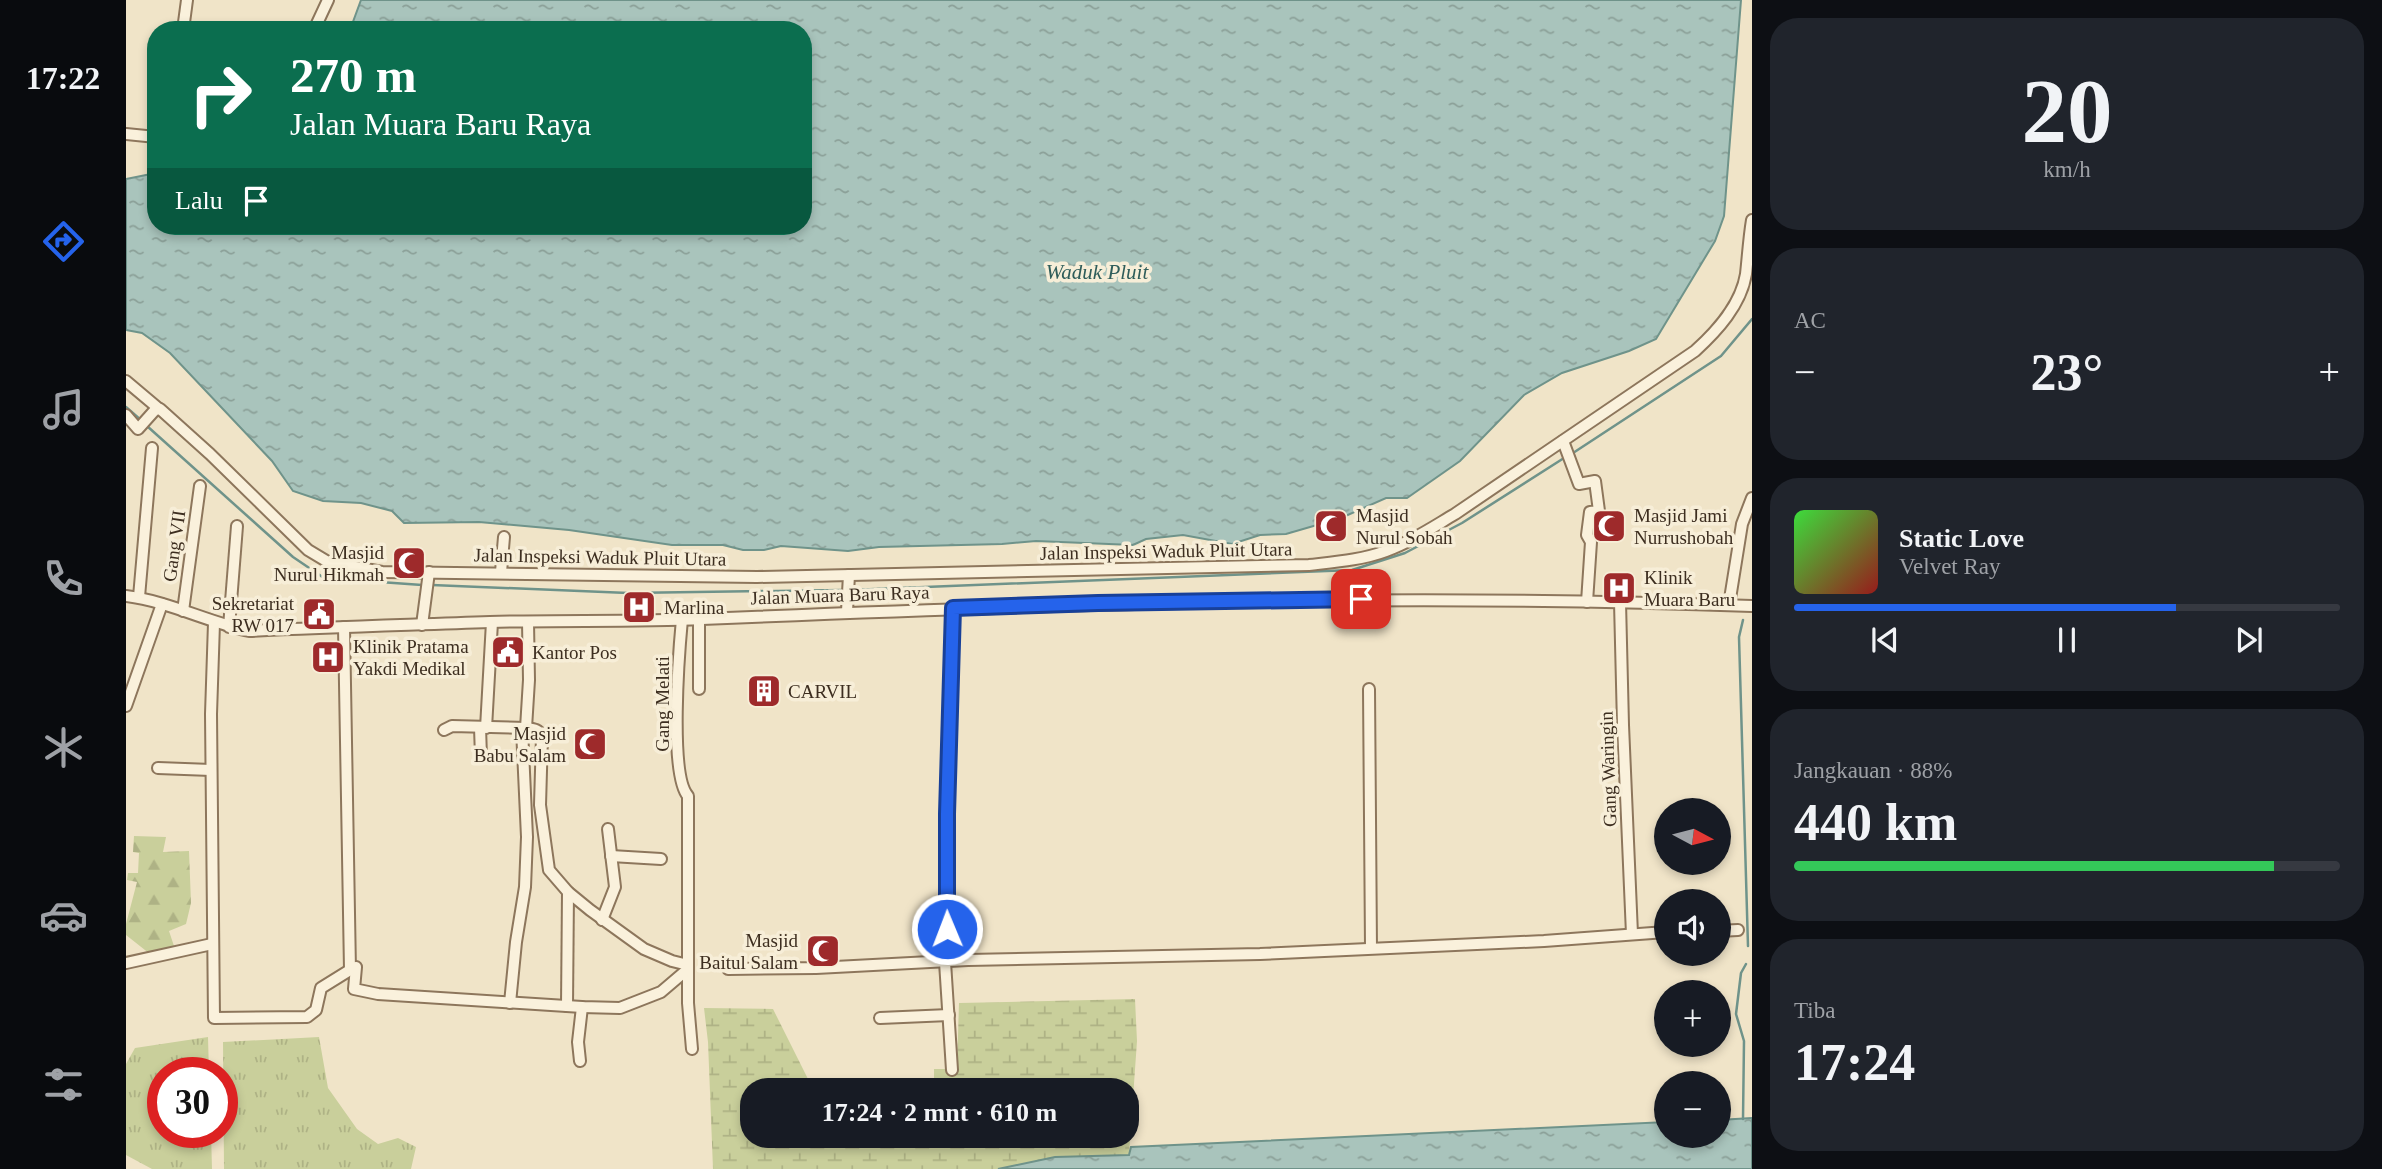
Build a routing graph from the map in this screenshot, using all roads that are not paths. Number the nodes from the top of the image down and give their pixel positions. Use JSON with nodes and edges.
{"nodes":[{"id":1,"x":187,"y":0,"type":"edge"},
{"id":2,"x":327,"y":0,"type":"edge"},
{"id":3,"x":184,"y":21,"type":"edge"},
{"id":4,"x":318,"y":21,"type":"edge"},
{"id":5,"x":126,"y":134,"type":"edge"},
{"id":6,"x":147,"y":136,"type":"edge"},
{"id":7,"x":1752,"y":225,"type":"edge"},
{"id":8,"x":126,"y":381,"type":"edge"},
{"id":9,"x":158,"y":408,"type":"junction"},
{"id":10,"x":126,"y":415,"type":"edge"},
{"id":11,"x":1563,"y":441,"type":"junction"},
{"id":12,"x":152,"y":448,"type":"dead end"},
{"id":13,"x":200,"y":486,"type":"dead end"},
{"id":14,"x":1752,"y":498,"type":"edge"},
{"id":15,"x":237,"y":526,"type":"dead end"},
{"id":16,"x":504,"y":537,"type":"dead end"},
{"id":17,"x":429,"y":572,"type":"junction"},
{"id":18,"x":501,"y":572,"type":"junction"},
{"id":19,"x":849,"y":575,"type":"junction"},
{"id":20,"x":126,"y":596,"type":"edge"},
{"id":21,"x":139,"y":597,"type":"junction"},
{"id":22,"x":1587,"y":602,"type":"junction"},
{"id":23,"x":1620,"y":602,"type":"junction"},
{"id":24,"x":162,"y":604,"type":"junction"},
{"id":25,"x":1728,"y":605,"type":"junction"},
{"id":26,"x":1752,"y":606,"type":"edge"},
{"id":27,"x":953,"y":608,"type":"junction"},
{"id":28,"x":183,"y":611,"type":"junction"},
{"id":29,"x":847,"y":611,"type":"junction"},
{"id":30,"x":682,"y":619,"type":"junction"},
{"id":31,"x":699,"y":619,"type":"junction"},
{"id":32,"x":492,"y":622,"type":"junction"},
{"id":33,"x":528,"y":622,"type":"junction"},
{"id":34,"x":214,"y":623,"type":"junction"},
{"id":35,"x":422,"y":625,"type":"junction"},
{"id":36,"x":229,"y":627,"type":"junction"},
{"id":37,"x":344,"y":627,"type":"junction"},
{"id":38,"x":699,"y":689,"type":"dead end"},
{"id":39,"x":1369,"y":689,"type":"dead end"},
{"id":40,"x":126,"y":706,"type":"edge"},
{"id":41,"x":483,"y":728,"type":"junction"},
{"id":42,"x":524,"y":729,"type":"junction"},
{"id":43,"x":443,"y":730,"type":"dead end"},
{"id":44,"x":481,"y":757,"type":"dead end"},
{"id":45,"x":158,"y":768,"type":"dead end"},
{"id":46,"x":211,"y":770,"type":"junction"},
{"id":47,"x":608,"y":829,"type":"dead end"},
{"id":48,"x":611,"y":856,"type":"junction"},
{"id":49,"x":661,"y":859,"type":"dead end"},
{"id":50,"x":568,"y":892,"type":"junction"},
{"id":51,"x":602,"y":920,"type":"junction"},
{"id":52,"x":1731,"y":930,"type":"edge"},
{"id":53,"x":1738,"y":930,"type":"dead end"},
{"id":54,"x":1654,"y":933,"type":"edge"},
{"id":55,"x":1632,"y":934,"type":"junction"},
{"id":56,"x":212,"y":944,"type":"junction"},
{"id":57,"x":1371,"y":948,"type":"junction"},
{"id":58,"x":350,"y":955,"type":"junction"},
{"id":59,"x":945,"y":962,"type":"junction"},
{"id":60,"x":126,"y":963,"type":"edge"},
{"id":61,"x":688,"y":967,"type":"junction"},
{"id":62,"x":728,"y":969,"type":"dead end"},
{"id":63,"x":510,"y":1003,"type":"junction"},
{"id":64,"x":567,"y":1006,"type":"junction"},
{"id":65,"x":582,"y":1007,"type":"junction"},
{"id":66,"x":949,"y":1015,"type":"junction"},
{"id":67,"x":880,"y":1018,"type":"dead end"},
{"id":68,"x":692,"y":1049,"type":"dead end"},
{"id":69,"x":580,"y":1061,"type":"dead end"},
{"id":70,"x":952,"y":1070,"type":"dead end"}],
"edges":[{"from":1,"to":3,"type":"street"},
{"from":2,"to":4,"type":"street"},
{"from":5,"to":6,"type":"street"},
{"from":7,"to":11,"type":"street","name":"Jalan Inspeksi Waduk Pluit Utara"},
{"from":8,"to":9,"type":"street","name":"Jalan Inspeksi Waduk Pluit Utara"},
{"from":9,"to":10,"type":"street"},
{"from":9,"to":17,"type":"street","name":"Jalan Inspeksi Waduk Pluit Utara"},
{"from":11,"to":19,"type":"street","name":"Jalan Inspeksi Waduk Pluit Utara"},
{"from":11,"to":22,"type":"street"},
{"from":12,"to":21,"type":"street"},
{"from":13,"to":28,"type":"street","name":"Gang VII"},
{"from":14,"to":25,"type":"street"},
{"from":15,"to":36,"type":"street"},
{"from":16,"to":18,"type":"street"},
{"from":17,"to":18,"type":"street","name":"Jalan Inspeksi Waduk Pluit Utara"},
{"from":17,"to":35,"type":"street"},
{"from":18,"to":19,"type":"street","name":"Jalan Inspeksi Waduk Pluit Utara"},
{"from":19,"to":29,"type":"street"},
{"from":20,"to":21,"type":"street","name":"Jalan Muara Baru Raya"},
{"from":21,"to":24,"type":"street","name":"Jalan Muara Baru Raya"},
{"from":22,"to":23,"type":"street","name":"Jalan Muara Baru Raya"},
{"from":22,"to":27,"type":"street","name":"Jalan Muara Baru Raya"},
{"from":23,"to":25,"type":"street","name":"Jalan Muara Baru Raya"},
{"from":23,"to":55,"type":"street","name":"Gang Waringin"},
{"from":24,"to":28,"type":"street","name":"Jalan Muara Baru Raya"},
{"from":24,"to":40,"type":"street"},
{"from":25,"to":26,"type":"street","name":"Jalan Muara Baru Raya"},
{"from":27,"to":29,"type":"street","name":"Jalan Muara Baru Raya"},
{"from":27,"to":59,"type":"street"},
{"from":28,"to":34,"type":"street","name":"Jalan Muara Baru Raya"},
{"from":29,"to":31,"type":"street","name":"Jalan Muara Baru Raya"},
{"from":30,"to":31,"type":"street","name":"Jalan Muara Baru Raya"},
{"from":30,"to":33,"type":"street","name":"Jalan Muara Baru Raya"},
{"from":30,"to":61,"type":"street","name":"Gang Melati"},
{"from":31,"to":38,"type":"street"},
{"from":32,"to":33,"type":"street","name":"Jalan Muara Baru Raya"},
{"from":32,"to":35,"type":"street","name":"Jalan Muara Baru Raya"},
{"from":32,"to":41,"type":"street"},
{"from":33,"to":42,"type":"street"},
{"from":34,"to":36,"type":"street","name":"Jalan Muara Baru Raya"},
{"from":34,"to":46,"type":"street"},
{"from":35,"to":37,"type":"street","name":"Jalan Muara Baru Raya"},
{"from":36,"to":37,"type":"street","name":"Jalan Muara Baru Raya"},
{"from":37,"to":58,"type":"street"},
{"from":39,"to":57,"type":"street"},
{"from":41,"to":42,"type":"street"},
{"from":41,"to":43,"type":"street"},
{"from":41,"to":44,"type":"street"},
{"from":42,"to":50,"type":"street"},
{"from":42,"to":63,"type":"street"},
{"from":45,"to":46,"type":"street"},
{"from":46,"to":56,"type":"street"},
{"from":47,"to":48,"type":"street"},
{"from":48,"to":49,"type":"street"},
{"from":48,"to":51,"type":"street"},
{"from":50,"to":51,"type":"street"},
{"from":50,"to":64,"type":"street"},
{"from":51,"to":61,"type":"street"},
{"from":52,"to":53,"type":"street"},
{"from":54,"to":55,"type":"street"},
{"from":55,"to":57,"type":"street"},
{"from":56,"to":58,"type":"street"},
{"from":56,"to":60,"type":"street"},
{"from":57,"to":59,"type":"street"},
{"from":58,"to":63,"type":"street"},
{"from":59,"to":62,"type":"street"},
{"from":59,"to":66,"type":"street"},
{"from":61,"to":65,"type":"street"},
{"from":61,"to":68,"type":"street","name":"Gang Melati"},
{"from":63,"to":64,"type":"street"},
{"from":64,"to":65,"type":"street"},
{"from":65,"to":69,"type":"street"},
{"from":66,"to":67,"type":"street"},
{"from":66,"to":70,"type":"street"}]}
